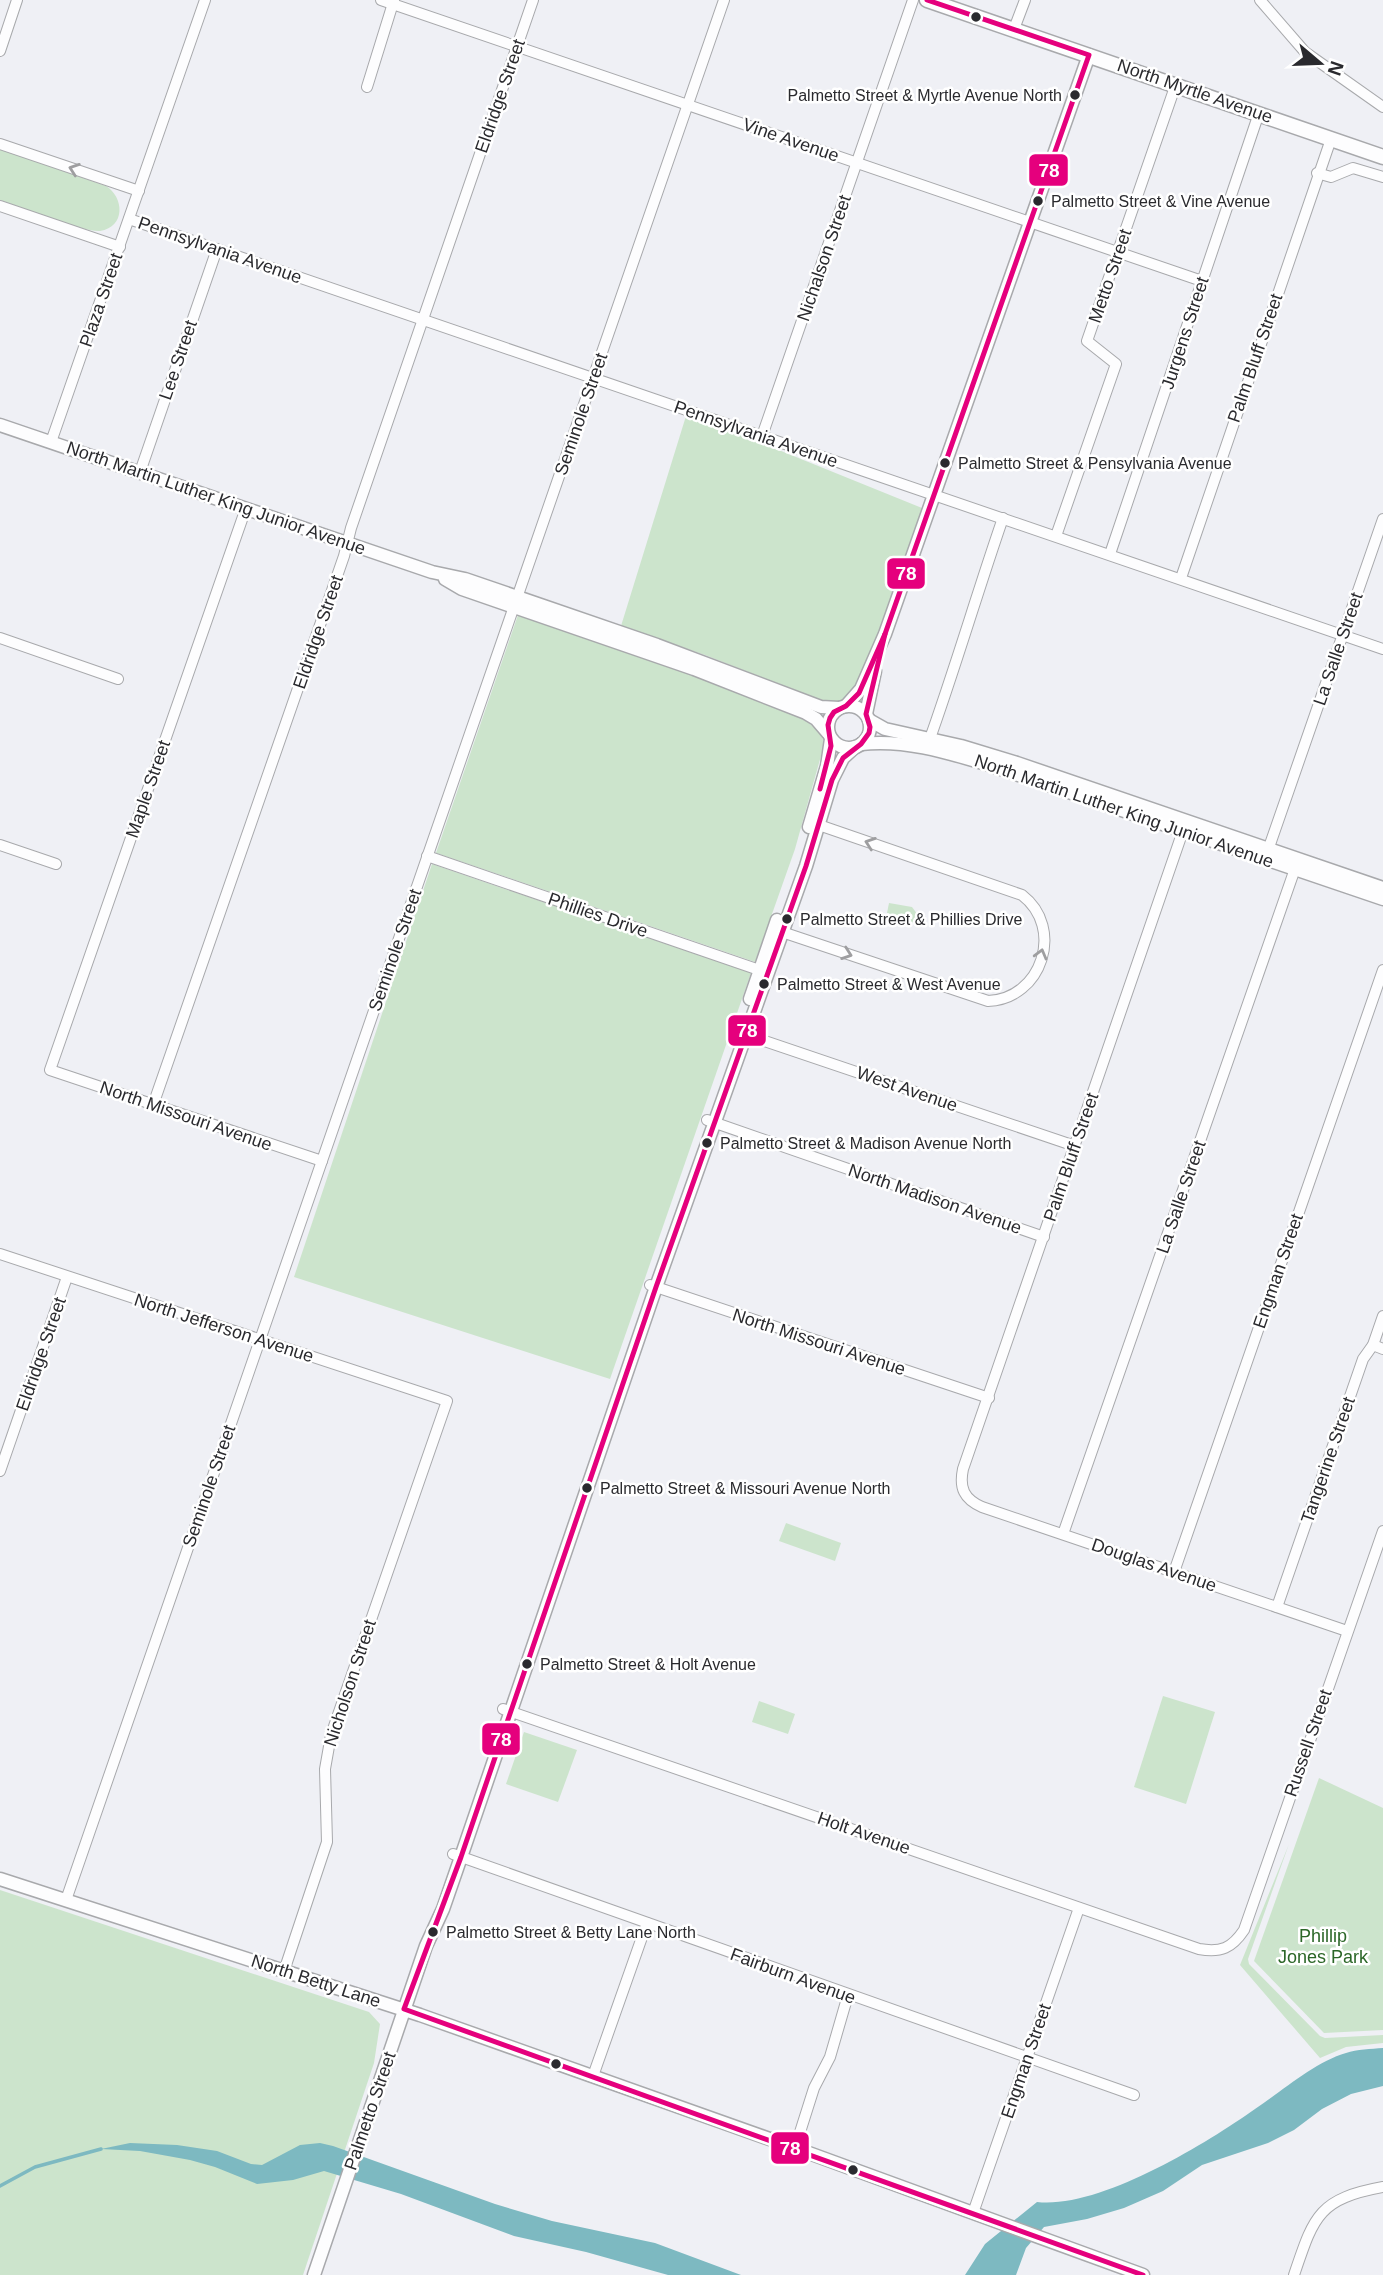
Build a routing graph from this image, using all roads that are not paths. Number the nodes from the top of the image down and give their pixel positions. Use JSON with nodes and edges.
{"nodes":[{"id":1,"x":17,"y":0,"type":"edge"},
{"id":2,"x":205,"y":0,"type":"edge"},
{"id":3,"x":381,"y":0,"type":"edge"},
{"id":4,"x":533,"y":0,"type":"edge"},
{"id":5,"x":724,"y":0,"type":"edge"},
{"id":6,"x":913,"y":0,"type":"edge"},
{"id":7,"x":927,"y":0,"type":"edge"},
{"id":8,"x":1024,"y":0,"type":"edge"},
{"id":9,"x":1260,"y":0,"type":"edge"},
{"id":10,"x":393,"y":2,"type":"edge"},
{"id":11,"x":1014,"y":29,"type":"junction"},
{"id":12,"x":517,"y":46,"type":"junction"},
{"id":13,"x":0,"y":51,"type":"edge"},
{"id":14,"x":1089,"y":55,"type":"junction"},
{"id":15,"x":1176,"y":84,"type":"junction"},
{"id":16,"x":366,"y":87,"type":"dead end"},
{"id":17,"x":688,"y":105,"type":"junction"},
{"id":18,"x":1383,"y":107,"type":"edge"},
{"id":19,"x":1259,"y":113,"type":"junction"},
{"id":20,"x":1331,"y":139,"type":"junction"},
{"id":21,"x":0,"y":144,"type":"edge"},
{"id":22,"x":1383,"y":157,"type":"edge"},
{"id":23,"x":858,"y":163,"type":"junction"},
{"id":24,"x":1317,"y":173,"type":"junction"},
{"id":25,"x":1383,"y":177,"type":"edge"},
{"id":26,"x":139,"y":191,"type":"junction"},
{"id":27,"x":0,"y":206,"type":"edge"},
{"id":28,"x":129,"y":219,"type":"junction"},
{"id":29,"x":1030,"y":222,"type":"junction"},
{"id":30,"x":120,"y":247,"type":"junction"},
{"id":31,"x":217,"y":249,"type":"junction"},
{"id":32,"x":1119,"y":253,"type":"junction"},
{"id":33,"x":1202,"y":281,"type":"junction"},
{"id":34,"x":423,"y":320,"type":"junction"},
{"id":35,"x":593,"y":378,"type":"junction"},
{"id":36,"x":0,"y":425,"type":"edge"},
{"id":37,"x":762,"y":436,"type":"junction"},
{"id":38,"x":51,"y":442,"type":"junction"},
{"id":39,"x":140,"y":472,"type":"junction"},
{"id":40,"x":934,"y":495,"type":"junction"},
{"id":41,"x":246,"y":508,"type":"junction"},
{"id":42,"x":1003,"y":518,"type":"junction"},
{"id":43,"x":1383,"y":519,"type":"edge"},
{"id":44,"x":1056,"y":536,"type":"junction"},
{"id":45,"x":347,"y":543,"type":"junction"},
{"id":46,"x":1110,"y":554,"type":"junction"},
{"id":47,"x":1181,"y":578,"type":"junction"},
{"id":48,"x":516,"y":603,"type":"junction"},
{"id":49,"x":885,"y":634,"type":"junction"},
{"id":50,"x":1343,"y":635,"type":"junction"},
{"id":51,"x":0,"y":638,"type":"edge"},
{"id":52,"x":1383,"y":649,"type":"edge"},
{"id":53,"x":118,"y":679,"type":"dead end"},
{"id":54,"x":843,"y":707,"type":"junction"},
{"id":55,"x":867,"y":717,"type":"junction"},
{"id":56,"x":830,"y":736,"type":"junction"},
{"id":57,"x":928,"y":743,"type":"junction"},
{"id":58,"x":858,"y":746,"type":"junction"},
{"id":59,"x":814,"y":824,"type":"junction"},
{"id":60,"x":1184,"y":826,"type":"junction"},
{"id":61,"x":0,"y":845,"type":"edge"},
{"id":62,"x":1267,"y":854,"type":"junction"},
{"id":63,"x":428,"y":856,"type":"junction"},
{"id":64,"x":56,"y":864,"type":"dead end"},
{"id":65,"x":1297,"y":864,"type":"junction"},
{"id":66,"x":1383,"y":888,"type":"edge"},
{"id":67,"x":1383,"y":899,"type":"edge"},
{"id":68,"x":782,"y":932,"type":"junction"},
{"id":69,"x":1383,"y":970,"type":"edge"},
{"id":70,"x":764,"y":971,"type":"junction"},
{"id":71,"x":742,"y":1034,"type":"junction"},
{"id":72,"x":50,"y":1070,"type":"joint"},
{"id":73,"x":153,"y":1105,"type":"junction"},
{"id":74,"x":711,"y":1122,"type":"junction"},
{"id":75,"x":1075,"y":1146,"type":"junction"},
{"id":76,"x":322,"y":1161,"type":"junction"},
{"id":77,"x":1044,"y":1237,"type":"junction"},
{"id":78,"x":0,"y":1254,"type":"edge"},
{"id":79,"x":67,"y":1277,"type":"junction"},
{"id":80,"x":653,"y":1286,"type":"junction"},
{"id":81,"x":1383,"y":1316,"type":"edge"},
{"id":82,"x":260,"y":1339,"type":"junction"},
{"id":83,"x":1378,"y":1347,"type":"edge"},
{"id":84,"x":989,"y":1398,"type":"junction"},
{"id":85,"x":447,"y":1401,"type":"joint"},
{"id":86,"x":0,"y":1471,"type":"edge"},
{"id":87,"x":964,"y":1493,"type":"joint"},
{"id":88,"x":1383,"y":1531,"type":"edge"},
{"id":89,"x":1062,"y":1534,"type":"junction"},
{"id":90,"x":1174,"y":1572,"type":"junction"},
{"id":91,"x":1277,"y":1607,"type":"junction"},
{"id":92,"x":1347,"y":1631,"type":"junction"},
{"id":93,"x":507,"y":1710,"type":"junction"},
{"id":94,"x":457,"y":1856,"type":"junction"},
{"id":95,"x":0,"y":1879,"type":"edge"},
{"id":96,"x":66,"y":1900,"type":"junction"},
{"id":97,"x":1079,"y":1908,"type":"junction"},
{"id":98,"x":647,"y":1923,"type":"junction"},
{"id":99,"x":1226,"y":1949,"type":"joint"},
{"id":100,"x":284,"y":1971,"type":"junction"},
{"id":101,"x":848,"y":1996,"type":"junction"},
{"id":102,"x":404,"y":2009,"type":"junction"},
{"id":103,"x":1026,"y":2059,"type":"junction"},
{"id":104,"x":593,"y":2076,"type":"junction"},
{"id":105,"x":1134,"y":2095,"type":"dead end"},
{"id":106,"x":795,"y":2148,"type":"junction"},
{"id":107,"x":1383,"y":2187,"type":"edge"},
{"id":108,"x":973,"y":2213,"type":"junction"},
{"id":109,"x":1138,"y":2274,"type":"edge"},
{"id":110,"x":314,"y":2275,"type":"edge"},
{"id":111,"x":1294,"y":2275,"type":"edge"}],
"edges":[{"from":1,"to":13,"type":"street"},
{"from":2,"to":26,"type":"street","name":"Plaza Street"},
{"from":3,"to":10,"type":"street","name":"Vine Avenue"},
{"from":4,"to":12,"type":"street","name":"Eldridge Street"},
{"from":5,"to":17,"type":"street","name":"Seminole Street"},
{"from":6,"to":23,"type":"street","name":"Nichalson Street"},
{"from":7,"to":11,"type":"main road","name":"North Myrtle Avenue"},
{"from":8,"to":11,"type":"street"},
{"from":9,"to":18,"type":"street"},
{"from":10,"to":12,"type":"street","name":"Vine Avenue"},
{"from":10,"to":16,"type":"street"},
{"from":11,"to":14,"type":"main road","name":"North Myrtle Avenue"},
{"from":12,"to":17,"type":"street","name":"Vine Avenue"},
{"from":12,"to":34,"type":"street","name":"Eldridge Street"},
{"from":14,"to":15,"type":"main road","name":"North Myrtle Avenue"},
{"from":14,"to":29,"type":"street"},
{"from":15,"to":19,"type":"main road","name":"North Myrtle Avenue"},
{"from":15,"to":32,"type":"street","name":"Metto Street"},
{"from":17,"to":23,"type":"street","name":"Vine Avenue"},
{"from":17,"to":35,"type":"street","name":"Seminole Street"},
{"from":19,"to":20,"type":"main road","name":"North Myrtle Avenue"},
{"from":19,"to":33,"type":"street","name":"Jurgens Street"},
{"from":20,"to":22,"type":"main road","name":"North Myrtle Avenue"},
{"from":20,"to":24,"type":"street","name":"Palm Bluff Street"},
{"from":26,"to":21,"type":"street","one_way":true},
{"from":23,"to":29,"type":"street","name":"Vine Avenue"},
{"from":23,"to":37,"type":"street","name":"Nichalson Street"},
{"from":24,"to":25,"type":"street"},
{"from":24,"to":47,"type":"street","name":"Palm Bluff Street"},
{"from":26,"to":28,"type":"street","name":"Plaza Street"},
{"from":27,"to":30,"type":"street","name":"Pennsylvania Avenue"},
{"from":28,"to":30,"type":"street","name":"Plaza Street"},
{"from":28,"to":31,"type":"street","name":"Pennsylvania Avenue"},
{"from":29,"to":32,"type":"street","name":"Vine Avenue"},
{"from":29,"to":40,"type":"street"},
{"from":30,"to":38,"type":"street","name":"Plaza Street"},
{"from":31,"to":34,"type":"street","name":"Pennsylvania Avenue"},
{"from":31,"to":39,"type":"street","name":"Lee Street"},
{"from":32,"to":33,"type":"street","name":"Vine Avenue"},
{"from":32,"to":44,"type":"street","name":"Metto Street"},
{"from":33,"to":46,"type":"street","name":"Jurgens Street"},
{"from":34,"to":35,"type":"street","name":"Pennsylvania Avenue"},
{"from":34,"to":45,"type":"street","name":"Eldridge Street"},
{"from":35,"to":37,"type":"street","name":"Pennsylvania Avenue"},
{"from":35,"to":48,"type":"street","name":"Seminole Street"},
{"from":36,"to":38,"type":"street","name":"North Martin Luther King Junior Avenue"},
{"from":37,"to":40,"type":"street","name":"Pennsylvania Avenue"},
{"from":38,"to":39,"type":"street","name":"North Martin Luther King Junior Avenue"},
{"from":39,"to":41,"type":"street","name":"North Martin Luther King Junior Avenue"},
{"from":40,"to":42,"type":"street","name":"Pennsylvania Avenue"},
{"from":40,"to":49,"type":"street"},
{"from":41,"to":45,"type":"street","name":"North Martin Luther King Junior Avenue"},
{"from":41,"to":72,"type":"street","name":"Maple Street"},
{"from":42,"to":44,"type":"street","name":"Pennsylvania Avenue"},
{"from":42,"to":57,"type":"street"},
{"from":43,"to":50,"type":"street","name":"La Salle Street"},
{"from":44,"to":46,"type":"street","name":"Pennsylvania Avenue"},
{"from":45,"to":48,"type":"street","name":"North Martin Luther King Junior Avenue"},
{"from":45,"to":73,"type":"street","name":"Eldridge Street"},
{"from":46,"to":47,"type":"street","name":"Pennsylvania Avenue"},
{"from":47,"to":50,"type":"street","name":"Pennsylvania Avenue"},
{"from":48,"to":54,"type":"street","name":"North Martin Luther King Junior Avenue"},
{"from":48,"to":56,"type":"street","name":"North Martin Luther King Junior Avenue"},
{"from":48,"to":63,"type":"street","name":"Seminole Street"},
{"from":49,"to":54,"type":"street"},
{"from":49,"to":55,"type":"street"},
{"from":50,"to":52,"type":"street","name":"Pennsylvania Avenue"},
{"from":50,"to":62,"type":"street","name":"La Salle Street"},
{"from":51,"to":53,"type":"street"},
{"from":54,"to":55,"type":"street"},
{"from":54,"to":56,"type":"street"},
{"from":55,"to":57,"type":"street","name":"North Martin Luther King Junior Avenue"},
{"from":55,"to":58,"type":"street"},
{"from":56,"to":58,"type":"street"},
{"from":56,"to":59,"type":"street","name":"Palmetto Street"},
{"from":57,"to":58,"type":"street","name":"North Martin Luther King Junior Avenue"},
{"from":57,"to":60,"type":"street","name":"North Martin Luther King Junior Avenue"},
{"from":58,"to":59,"type":"street","name":"Palmetto Street"},
{"from":59,"to":68,"type":"street","name":"Palmetto Street"},
{"from":68,"to":59,"type":"street","one_way":true},
{"from":59,"to":70,"type":"street","name":"Palmetto Street"},
{"from":60,"to":62,"type":"street","name":"North Martin Luther King Junior Avenue"},
{"from":60,"to":75,"type":"street","name":"Palm Bluff Street"},
{"from":61,"to":64,"type":"street"},
{"from":62,"to":65,"type":"street","name":"North Martin Luther King Junior Avenue"},
{"from":63,"to":70,"type":"street","name":"Phillies Drive"},
{"from":63,"to":76,"type":"street","name":"Seminole Street"},
{"from":65,"to":66,"type":"street","name":"North Martin Luther King Junior Avenue"},
{"from":65,"to":67,"type":"street","name":"North Martin Luther King Junior Avenue"},
{"from":65,"to":89,"type":"street","name":"La Salle Street"},
{"from":68,"to":70,"type":"street","name":"Palmetto Street"},
{"from":69,"to":90,"type":"street","name":"Engman Street"},
{"from":70,"to":71,"type":"street","name":"Palmetto Street"},
{"from":71,"to":74,"type":"street","name":"Palmetto Street"},
{"from":71,"to":75,"type":"street","name":"West Avenue"},
{"from":72,"to":73,"type":"street","name":"North Missouri Avenue"},
{"from":73,"to":76,"type":"street","name":"North Missouri Avenue"},
{"from":74,"to":77,"type":"street","name":"North Madison Avenue"},
{"from":74,"to":80,"type":"street","name":"Palmetto Street"},
{"from":75,"to":77,"type":"street","name":"Palm Bluff Street"},
{"from":76,"to":82,"type":"street","name":"Seminole Street"},
{"from":77,"to":84,"type":"street","name":"Palm Bluff Street"},
{"from":78,"to":79,"type":"street","name":"North Jefferson Avenue"},
{"from":79,"to":82,"type":"street","name":"North Jefferson Avenue"},
{"from":79,"to":86,"type":"street","name":"Eldridge Street"},
{"from":80,"to":84,"type":"street","name":"North Missouri Avenue"},
{"from":80,"to":93,"type":"street","name":"Palmetto Street"},
{"from":81,"to":83,"type":"street","name":"Tangerine Street"},
{"from":82,"to":85,"type":"street","name":"North Jefferson Avenue"},
{"from":82,"to":96,"type":"street","name":"Seminole Street"},
{"from":83,"to":91,"type":"street","name":"Tangerine Street"},
{"from":84,"to":87,"type":"street","name":"Palm Bluff Street"},
{"from":85,"to":100,"type":"street","name":"Nicholson Street"},
{"from":87,"to":89,"type":"street","name":"Douglas Avenue"},
{"from":88,"to":92,"type":"street","name":"Russell Street"},
{"from":89,"to":90,"type":"street","name":"Douglas Avenue"},
{"from":90,"to":91,"type":"street","name":"Douglas Avenue"},
{"from":91,"to":92,"type":"street","name":"Douglas Avenue"},
{"from":92,"to":99,"type":"street","name":"Russell Street"},
{"from":93,"to":94,"type":"street","name":"Palmetto Street"},
{"from":93,"to":97,"type":"street","name":"Holt Avenue"},
{"from":94,"to":98,"type":"street","name":"Fairburn Avenue"},
{"from":94,"to":102,"type":"street","name":"Palmetto Street"},
{"from":95,"to":96,"type":"street","name":"North Betty Lane"},
{"from":96,"to":100,"type":"street","name":"North Betty Lane"},
{"from":97,"to":99,"type":"street","name":"Holt Avenue"},
{"from":97,"to":103,"type":"street","name":"Engman Street"},
{"from":98,"to":101,"type":"street","name":"Fairburn Avenue"},
{"from":98,"to":104,"type":"street"},
{"from":100,"to":102,"type":"street","name":"North Betty Lane"},
{"from":101,"to":103,"type":"street","name":"Fairburn Avenue"},
{"from":101,"to":106,"type":"street"},
{"from":102,"to":104,"type":"street","name":"North Betty Lane"},
{"from":102,"to":110,"type":"street","name":"Palmetto Street"},
{"from":103,"to":105,"type":"street","name":"Fairburn Avenue"},
{"from":103,"to":108,"type":"street","name":"Engman Street"},
{"from":104,"to":106,"type":"street","name":"North Betty Lane"},
{"from":106,"to":108,"type":"street","name":"North Betty Lane"},
{"from":107,"to":111,"type":"street"},
{"from":108,"to":109,"type":"street","name":"North Betty Lane"}]}
